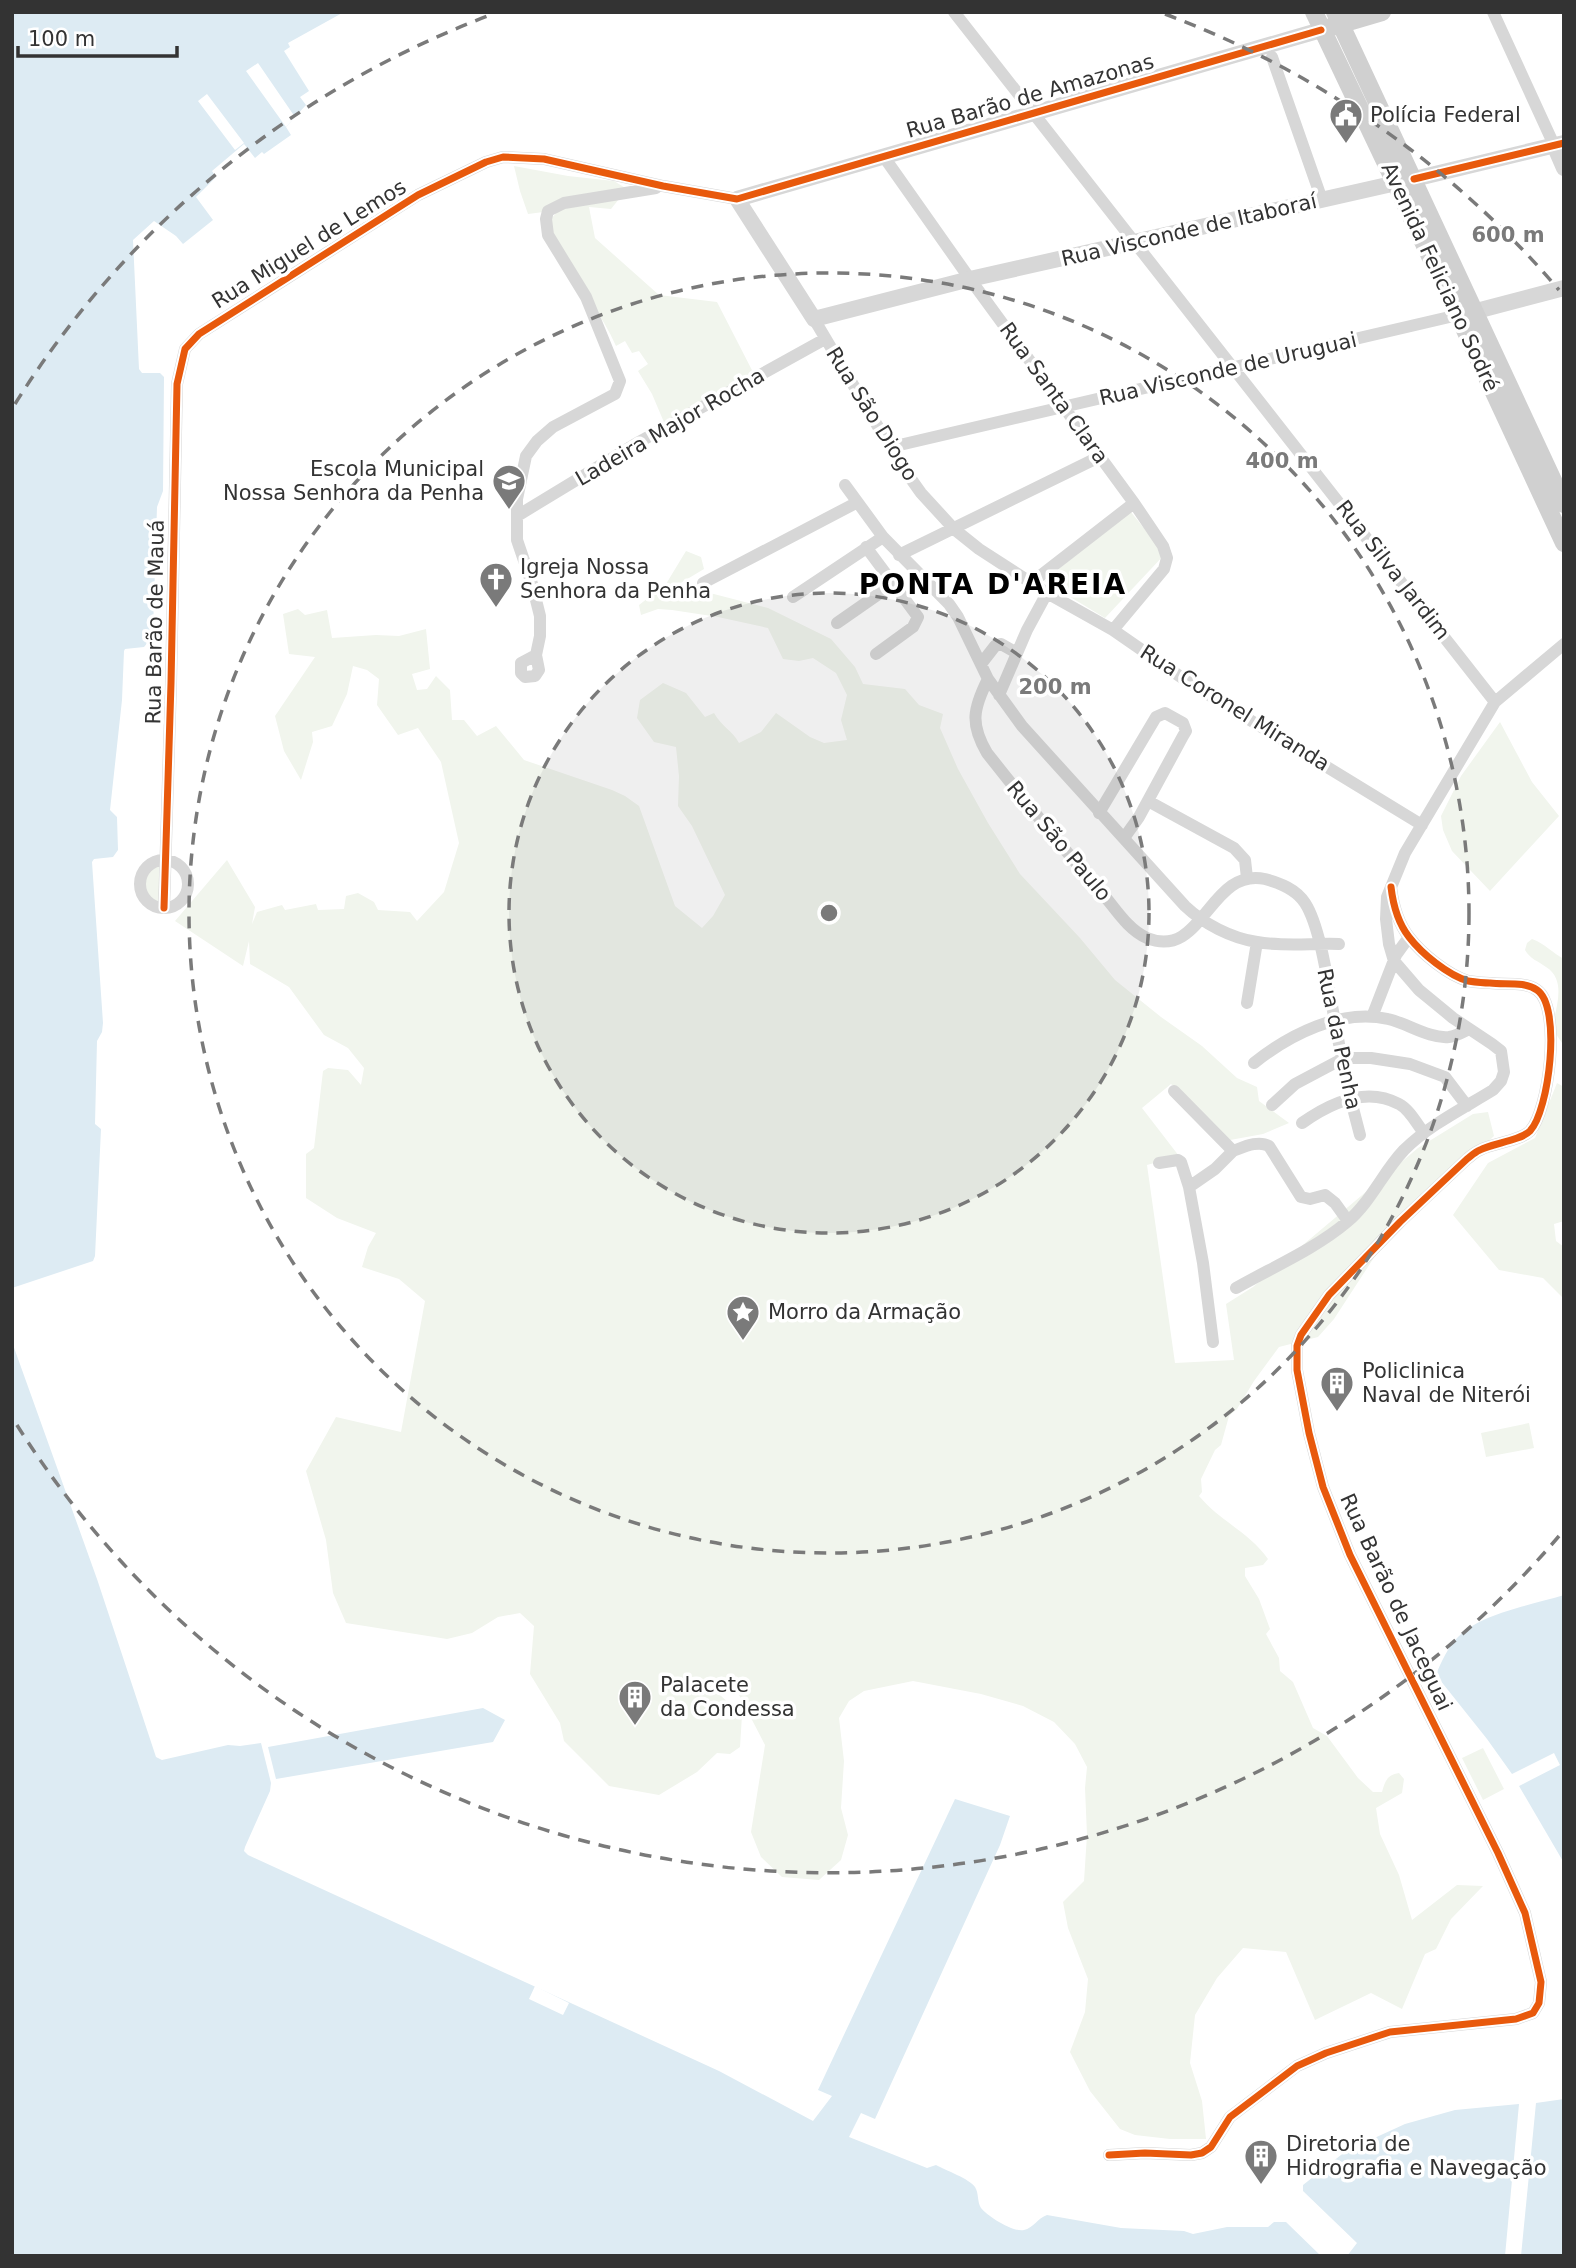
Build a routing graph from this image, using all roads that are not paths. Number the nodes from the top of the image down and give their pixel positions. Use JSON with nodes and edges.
{"nodes":[{"id":1,"x":954,"y":12,"type":"edge"},
{"id":2,"x":1314,"y":12,"type":"edge"},
{"id":3,"x":1382,"y":12,"type":"edge"},
{"id":4,"x":1493,"y":12,"type":"edge"},
{"id":5,"x":1338,"y":18,"type":"edge"},
{"id":6,"x":1321,"y":30,"type":"junction"},
{"id":7,"x":1272,"y":57,"type":"dead end"},
{"id":8,"x":1033,"y":114,"type":"junction"},
{"id":9,"x":1559,"y":144,"type":"edge"},
{"id":10,"x":884,"y":157,"type":"junction"},
{"id":11,"x":1564,"y":168,"type":"edge"},
{"id":12,"x":1405,"y":181,"type":"junction"},
{"id":13,"x":663,"y":186,"type":"junction"},
{"id":14,"x":737,"y":199,"type":"junction"},
{"id":15,"x":1322,"y":200,"type":"junction"},
{"id":16,"x":1133,"y":242,"type":"junction"},
{"id":17,"x":970,"y":279,"type":"junction"},
{"id":18,"x":1564,"y":288,"type":"edge"},
{"id":19,"x":1466,"y":314,"type":"junction"},
{"id":20,"x":814,"y":319,"type":"junction"},
{"id":21,"x":825,"y":339,"type":"junction"},
{"id":22,"x":1234,"y":369,"type":"junction"},
{"id":23,"x":177,"y":384,"type":"joint"},
{"id":24,"x":1063,"y":406,"type":"junction"},
{"id":25,"x":891,"y":447,"type":"junction"},
{"id":26,"x":1101,"y":456,"type":"junction"},
{"id":27,"x":845,"y":485,"type":"dead end"},
{"id":28,"x":856,"y":503,"type":"junction"},
{"id":29,"x":1134,"y":503,"type":"junction"},
{"id":30,"x":1564,"y":504,"type":"edge"},
{"id":31,"x":517,"y":516,"type":"junction"},
{"id":32,"x":954,"y":529,"type":"junction"},
{"id":33,"x":883,"y":537,"type":"junction"},
{"id":34,"x":1564,"y":543,"type":"edge"},
{"id":35,"x":866,"y":547,"type":"junction"},
{"id":36,"x":899,"y":555,"type":"junction"},
{"id":37,"x":703,"y":583,"type":"dead end"},
{"id":38,"x":1031,"y":583,"type":"junction"},
{"id":39,"x":892,"y":584,"type":"junction"},
{"id":40,"x":1046,"y":593,"type":"junction"},
{"id":41,"x":793,"y":597,"type":"dead end"},
{"id":42,"x":837,"y":623,"type":"dead end"},
{"id":43,"x":1113,"y":630,"type":"junction"},
{"id":44,"x":1564,"y":644,"type":"edge"},
{"id":45,"x":537,"y":650,"type":"dead end"},
{"id":46,"x":1017,"y":653,"type":"junction"},
{"id":47,"x":876,"y":654,"type":"dead end"},
{"id":48,"x":981,"y":664,"type":"junction"},
{"id":49,"x":988,"y":679,"type":"junction"},
{"id":50,"x":999,"y":695,"type":"junction"},
{"id":51,"x":1495,"y":702,"type":"junction"},
{"id":52,"x":1148,"y":800,"type":"junction"},
{"id":53,"x":1099,"y":813,"type":"junction"},
{"id":54,"x":1422,"y":825,"type":"junction"},
{"id":55,"x":1124,"y":838,"type":"junction"},
{"id":56,"x":164,"y":860,"type":"junction"},
{"id":57,"x":1247,"y":878,"type":"junction"},
{"id":58,"x":1391,"y":887,"type":"junction"},
{"id":59,"x":164,"y":908,"type":"junction"},
{"id":60,"x":1200,"y":920,"type":"junction"},
{"id":61,"x":1409,"y":937,"type":"junction"},
{"id":62,"x":1257,"y":942,"type":"junction"},
{"id":63,"x":1319,"y":943,"type":"junction"},
{"id":64,"x":1339,"y":944,"type":"dead end"},
{"id":65,"x":1394,"y":961,"type":"junction"},
{"id":66,"x":1247,"y":1003,"type":"dead end"},
{"id":67,"x":1372,"y":1017,"type":"junction"},
{"id":68,"x":1335,"y":1022,"type":"junction"},
{"id":69,"x":1469,"y":1029,"type":"junction"},
{"id":70,"x":1344,"y":1058,"type":"junction"},
{"id":71,"x":1254,"y":1063,"type":"dead end"},
{"id":72,"x":1174,"y":1091,"type":"dead end"},
{"id":73,"x":1350,"y":1098,"type":"junction"},
{"id":74,"x":1272,"y":1105,"type":"dead end"},
{"id":75,"x":1467,"y":1106,"type":"junction"},
{"id":76,"x":1302,"y":1124,"type":"dead end"},
{"id":77,"x":1424,"y":1133,"type":"junction"},
{"id":78,"x":1360,"y":1135,"type":"dead end"},
{"id":79,"x":1233,"y":1151,"type":"junction"},
{"id":80,"x":1159,"y":1163,"type":"dead end"},
{"id":81,"x":1189,"y":1187,"type":"junction"},
{"id":82,"x":1348,"y":1221,"type":"junction"},
{"id":83,"x":1236,"y":1288,"type":"dead end"},
{"id":84,"x":1213,"y":1342,"type":"dead end"},
{"id":85,"x":1109,"y":2155,"type":"dead end"}],
"edges":[{"from":1,"to":8,"type":"street","name":"Rua Silva Jardim"},
{"from":2,"to":6,"type":"main road","name":"Avenida Feliciano Sodré"},
{"from":3,"to":5,"type":"main road","name":"Rua Barão de Amazonas"},
{"from":4,"to":9,"type":"street"},
{"from":5,"to":6,"type":"main road","name":"Rua Barão de Amazonas"},
{"from":5,"to":12,"type":"main road","name":"Avenida Feliciano Sodré"},
{"from":6,"to":8,"type":"street","name":"Rua Barão de Amazonas"},
{"from":6,"to":12,"type":"main road","name":"Avenida Feliciano Sodré"},
{"from":7,"to":15,"type":"street"},
{"from":8,"to":10,"type":"street","name":"Rua Barão de Amazonas"},
{"from":8,"to":16,"type":"street","name":"Rua Silva Jardim"},
{"from":9,"to":11,"type":"street"},
{"from":9,"to":12,"type":"street","name":"Rua Visconde de Itaboraí"},
{"from":10,"to":14,"type":"street","name":"Rua Barão de Amazonas"},
{"from":10,"to":17,"type":"street","name":"Rua Santa Clara"},
{"from":12,"to":15,"type":"street","name":"Rua Visconde de Itaboraí"},
{"from":12,"to":19,"type":"main road","name":"Avenida Feliciano Sodré"},
{"from":13,"to":14,"type":"street","name":"Rua Miguel de Lemos"},
{"from":13,"to":23,"type":"street","name":"Rua Miguel de Lemos"},
{"from":13,"to":31,"type":"street"},
{"from":14,"to":20,"type":"street","name":"Rua São Diogo"},
{"from":15,"to":16,"type":"street","name":"Rua Visconde de Itaboraí"},
{"from":16,"to":17,"type":"street","name":"Rua Visconde de Itaboraí"},
{"from":16,"to":22,"type":"street","name":"Rua Silva Jardim"},
{"from":17,"to":20,"type":"street","name":"Rua Visconde de Itaboraí"},
{"from":17,"to":24,"type":"street","name":"Rua Santa Clara"},
{"from":18,"to":19,"type":"street","name":"Rua Visconde de Uruguai"},
{"from":19,"to":22,"type":"street","name":"Rua Visconde de Uruguai"},
{"from":19,"to":30,"type":"main road","name":"Avenida Feliciano Sodré"},
{"from":19,"to":34,"type":"main road","name":"Avenida Feliciano Sodré"},
{"from":20,"to":21,"type":"street","name":"Rua São Diogo"},
{"from":21,"to":25,"type":"street","name":"Rua São Diogo"},
{"from":21,"to":31,"type":"street","name":"Ladeira Major Rocha"},
{"from":22,"to":24,"type":"street","name":"Rua Visconde de Uruguai"},
{"from":22,"to":51,"type":"street","name":"Rua Silva Jardim"},
{"from":23,"to":56,"type":"street","name":"Rua Barão de Mauá"},
{"from":24,"to":25,"type":"street","name":"Rua Visconde de Uruguai"},
{"from":24,"to":26,"type":"street","name":"Rua Santa Clara"},
{"from":25,"to":32,"type":"street","name":"Rua São Diogo"},
{"from":26,"to":29,"type":"street","name":"Rua Santa Clara"},
{"from":26,"to":32,"type":"street"},
{"from":27,"to":28,"type":"street"},
{"from":28,"to":33,"type":"street"},
{"from":28,"to":37,"type":"street"},
{"from":29,"to":38,"type":"street"},
{"from":29,"to":43,"type":"street","name":"Rua Santa Clara"},
{"from":31,"to":45,"type":"street"},
{"from":32,"to":36,"type":"street"},
{"from":32,"to":38,"type":"street","name":"Rua São Diogo"},
{"from":33,"to":35,"type":"street"},
{"from":33,"to":36,"type":"street"},
{"from":35,"to":39,"type":"street"},
{"from":35,"to":41,"type":"street"},
{"from":36,"to":48,"type":"street"},
{"from":38,"to":40,"type":"street","name":"Rua São Diogo"},
{"from":39,"to":42,"type":"street"},
{"from":39,"to":47,"type":"street"},
{"from":40,"to":43,"type":"street","name":"Rua Coronel Miranda"},
{"from":40,"to":46,"type":"street"},
{"from":43,"to":54,"type":"street","name":"Rua Coronel Miranda"},
{"from":44,"to":51,"type":"street"},
{"from":46,"to":48,"type":"street"},
{"from":46,"to":50,"type":"street"},
{"from":48,"to":49,"type":"street"},
{"from":49,"to":50,"type":"street"},
{"from":49,"to":60,"type":"street","name":"Rua São Paulo"},
{"from":50,"to":53,"type":"street"},
{"from":51,"to":54,"type":"street"},
{"from":52,"to":53,"type":"street"},
{"from":52,"to":55,"type":"street"},
{"from":52,"to":57,"type":"street"},
{"from":53,"to":55,"type":"street"},
{"from":54,"to":58,"type":"street"},
{"from":55,"to":60,"type":"street"},
{"from":56,"to":59,"type":"street","name":"Rua Barão de Mauá"},
{"from":56,"to":59,"type":"street"},
{"from":56,"to":59,"type":"street"},
{"from":57,"to":60,"type":"street"},
{"from":57,"to":63,"type":"street","name":"Rua da Penha"},
{"from":58,"to":61,"type":"street","name":"Rua Barão de Jaceguai"},
{"from":58,"to":65,"type":"street"},
{"from":60,"to":62,"type":"street"},
{"from":61,"to":65,"type":"street"},
{"from":61,"to":85,"type":"street","name":"Rua Barão de Jaceguai"},
{"from":62,"to":63,"type":"street"},
{"from":62,"to":66,"type":"street"},
{"from":63,"to":64,"type":"street"},
{"from":63,"to":68,"type":"street","name":"Rua da Penha"},
{"from":65,"to":67,"type":"street"},
{"from":65,"to":69,"type":"street"},
{"from":67,"to":68,"type":"street"},
{"from":67,"to":69,"type":"street"},
{"from":68,"to":70,"type":"street","name":"Rua da Penha"},
{"from":68,"to":71,"type":"street"},
{"from":69,"to":75,"type":"street"},
{"from":70,"to":73,"type":"street","name":"Rua da Penha"},
{"from":70,"to":74,"type":"street"},
{"from":70,"to":75,"type":"street"},
{"from":72,"to":79,"type":"street"},
{"from":73,"to":76,"type":"street"},
{"from":73,"to":77,"type":"street"},
{"from":73,"to":78,"type":"street","name":"Rua da Penha"},
{"from":75,"to":77,"type":"street"},
{"from":77,"to":82,"type":"street"},
{"from":79,"to":81,"type":"street"},
{"from":79,"to":82,"type":"street"},
{"from":80,"to":81,"type":"street"},
{"from":81,"to":84,"type":"street"},
{"from":82,"to":83,"type":"street"}]}
